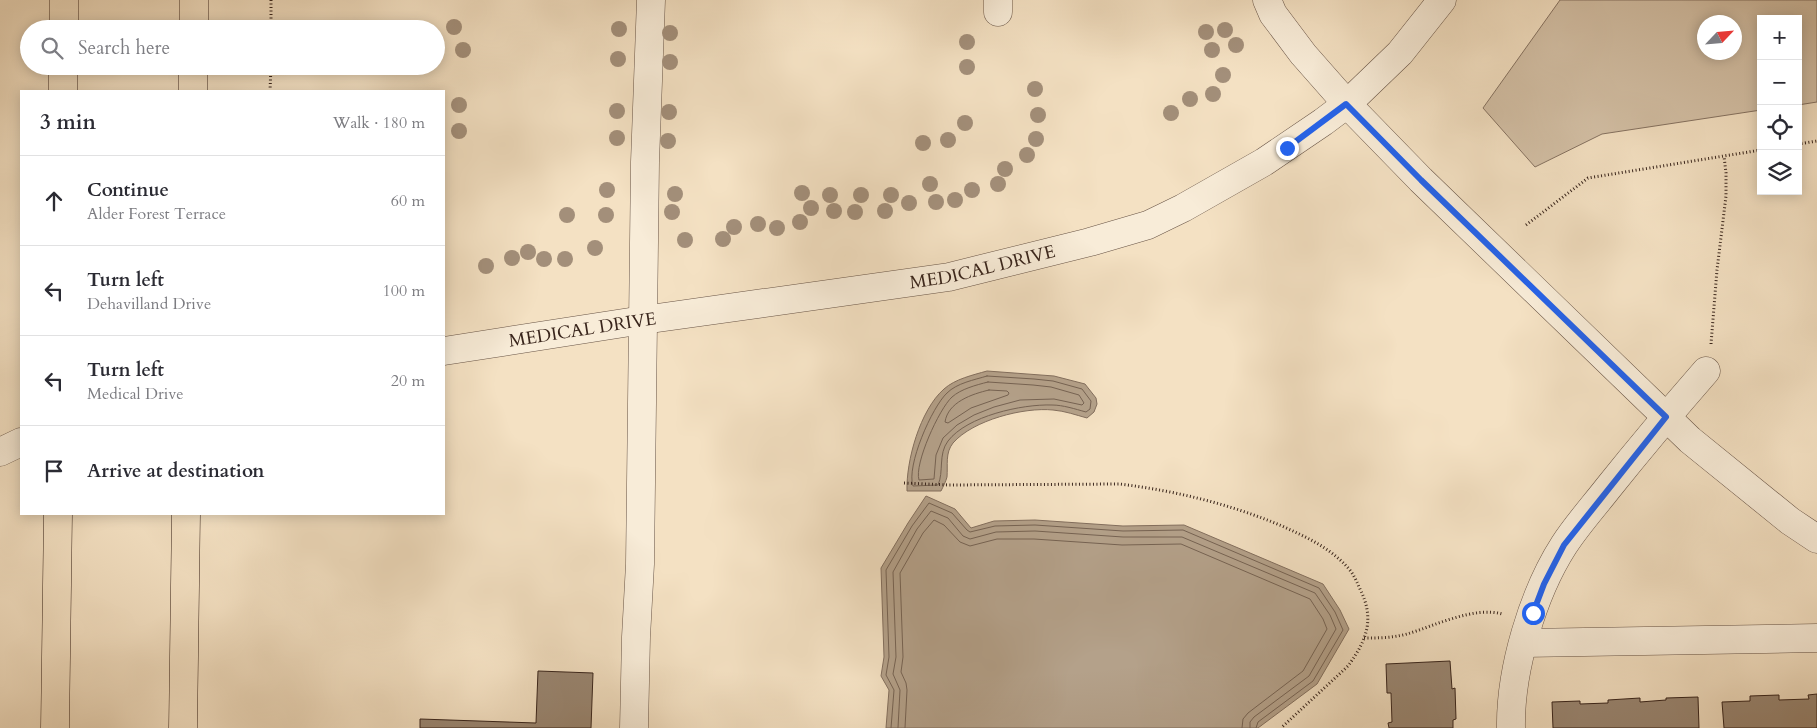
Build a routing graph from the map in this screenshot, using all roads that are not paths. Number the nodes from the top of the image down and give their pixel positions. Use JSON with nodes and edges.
{"nodes":[{"id":1,"x":64,"y":0,"type":"edge"},
{"id":2,"x":194,"y":0,"type":"edge"},
{"id":3,"x":651,"y":0,"type":"edge"},
{"id":4,"x":1267,"y":0,"type":"edge"},
{"id":5,"x":1442,"y":0,"type":"edge"},
{"id":6,"x":64,"y":20,"type":"edge"},
{"id":7,"x":194,"y":20,"type":"edge"},
{"id":8,"x":63,"y":75,"type":"edge"},
{"id":9,"x":193,"y":75,"type":"edge"},
{"id":10,"x":63,"y":90,"type":"edge"},
{"id":11,"x":193,"y":90,"type":"edge"},
{"id":12,"x":1346,"y":104,"type":"junction"},
{"id":13,"x":644,"y":320,"type":"junction"},
{"id":14,"x":445,"y":351,"type":"edge"},
{"id":15,"x":1706,"y":372,"type":"road end"},
{"id":16,"x":1666,"y":417,"type":"junction"},
{"id":17,"x":20,"y":442,"type":"edge"},
{"id":18,"x":0,"y":452,"type":"edge"},
{"id":19,"x":58,"y":515,"type":"edge"},
{"id":20,"x":186,"y":515,"type":"edge"},
{"id":21,"x":1817,"y":539,"type":"edge"},
{"id":22,"x":1817,"y":638,"type":"edge"},
{"id":23,"x":1524,"y":643,"type":"junction"},
{"id":24,"x":55,"y":728,"type":"edge"},
{"id":25,"x":183,"y":728,"type":"edge"},
{"id":26,"x":634,"y":728,"type":"edge"},
{"id":27,"x":1511,"y":728,"type":"edge"}],
"edges":[{"from":1,"to":6,"type":"highway"},
{"from":2,"to":7,"type":"highway"},
{"from":3,"to":13,"type":"street"},
{"from":4,"to":12,"type":"street"},
{"from":5,"to":12,"type":"street","name":"MEDICAL DRIVE"},
{"from":8,"to":10,"type":"highway"},
{"from":9,"to":11,"type":"highway"},
{"from":12,"to":13,"type":"street","name":"MEDICAL DRIVE"},
{"from":12,"to":16,"type":"street"},
{"from":13,"to":14,"type":"street","name":"MEDICAL DRIVE"},
{"from":13,"to":26,"type":"street"},
{"from":15,"to":16,"type":"street"},
{"from":16,"to":21,"type":"street"},
{"from":16,"to":23,"type":"street"},
{"from":17,"to":18,"type":"street"},
{"from":19,"to":24,"type":"highway"},
{"from":20,"to":25,"type":"highway"},
{"from":22,"to":23,"type":"street"},
{"from":23,"to":27,"type":"street"}]}
